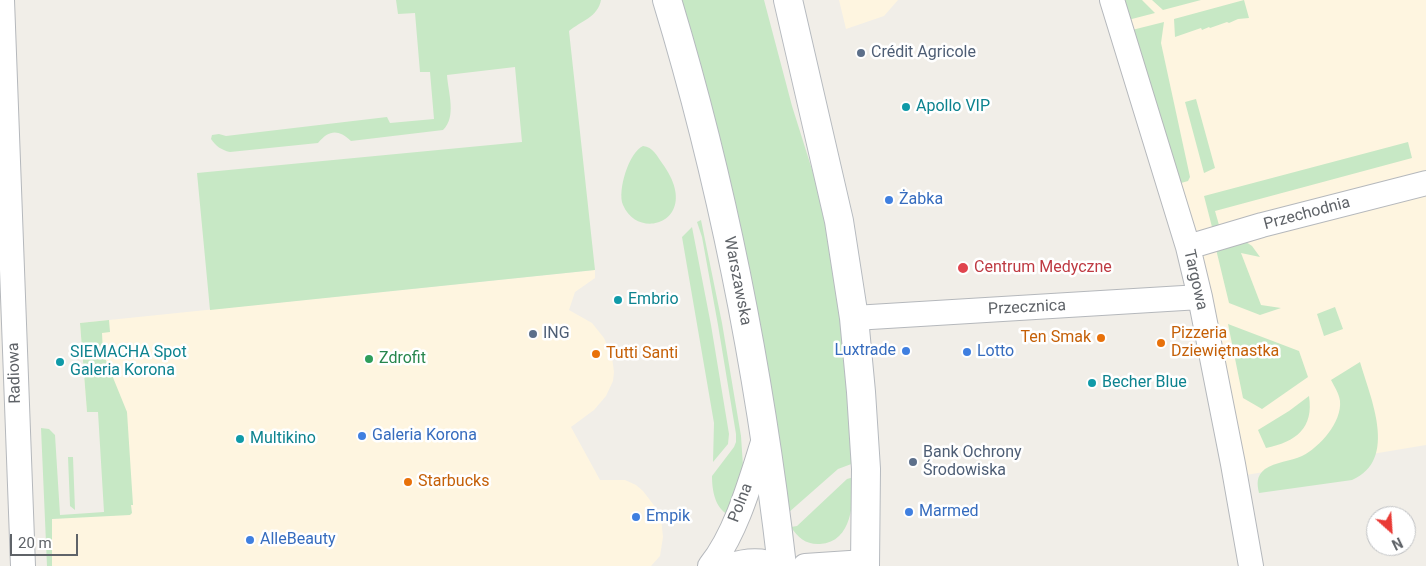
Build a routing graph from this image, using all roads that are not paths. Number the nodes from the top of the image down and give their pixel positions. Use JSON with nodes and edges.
{"nodes":[{"id":1,"x":2,"y":0,"type":"edge"},
{"id":2,"x":667,"y":0,"type":"edge"},
{"id":3,"x":788,"y":0,"type":"edge"},
{"id":4,"x":1112,"y":0,"type":"edge"},
{"id":5,"x":1426,"y":183,"type":"edge"},
{"id":6,"x":1188,"y":247,"type":"junction"},
{"id":7,"x":1200,"y":298,"type":"junction"},
{"id":8,"x":854,"y":318,"type":"junction"},
{"id":9,"x":765,"y":436,"type":"junction"},
{"id":10,"x":865,"y":564,"type":"edge"},
{"id":11,"x":24,"y":566,"type":"edge"},
{"id":12,"x":710,"y":566,"type":"edge"},
{"id":13,"x":729,"y":566,"type":"edge"},
{"id":14,"x":780,"y":566,"type":"edge"},
{"id":15,"x":805,"y":566,"type":"edge"},
{"id":16,"x":1251,"y":566,"type":"edge"}],
"edges":[{"from":1,"to":11,"type":"street","name":"Radiowa"},
{"from":2,"to":9,"type":"main road","name":"Warszawska"},
{"from":3,"to":8,"type":"main road"},
{"from":4,"to":6,"type":"street","name":"Targowa"},
{"from":5,"to":6,"type":"street","name":"Przechodnia"},
{"from":6,"to":7,"type":"street","name":"Targowa"},
{"from":7,"to":8,"type":"street","name":"Przecznica"},
{"from":7,"to":16,"type":"street","name":"Targowa"},
{"from":8,"to":10,"type":"main road"},
{"from":9,"to":12,"type":"street","name":"Polna"},
{"from":9,"to":14,"type":"main road","name":"Warszawska"},
{"from":10,"to":15,"type":"street"},
{"from":13,"to":14,"type":"street"}]}
